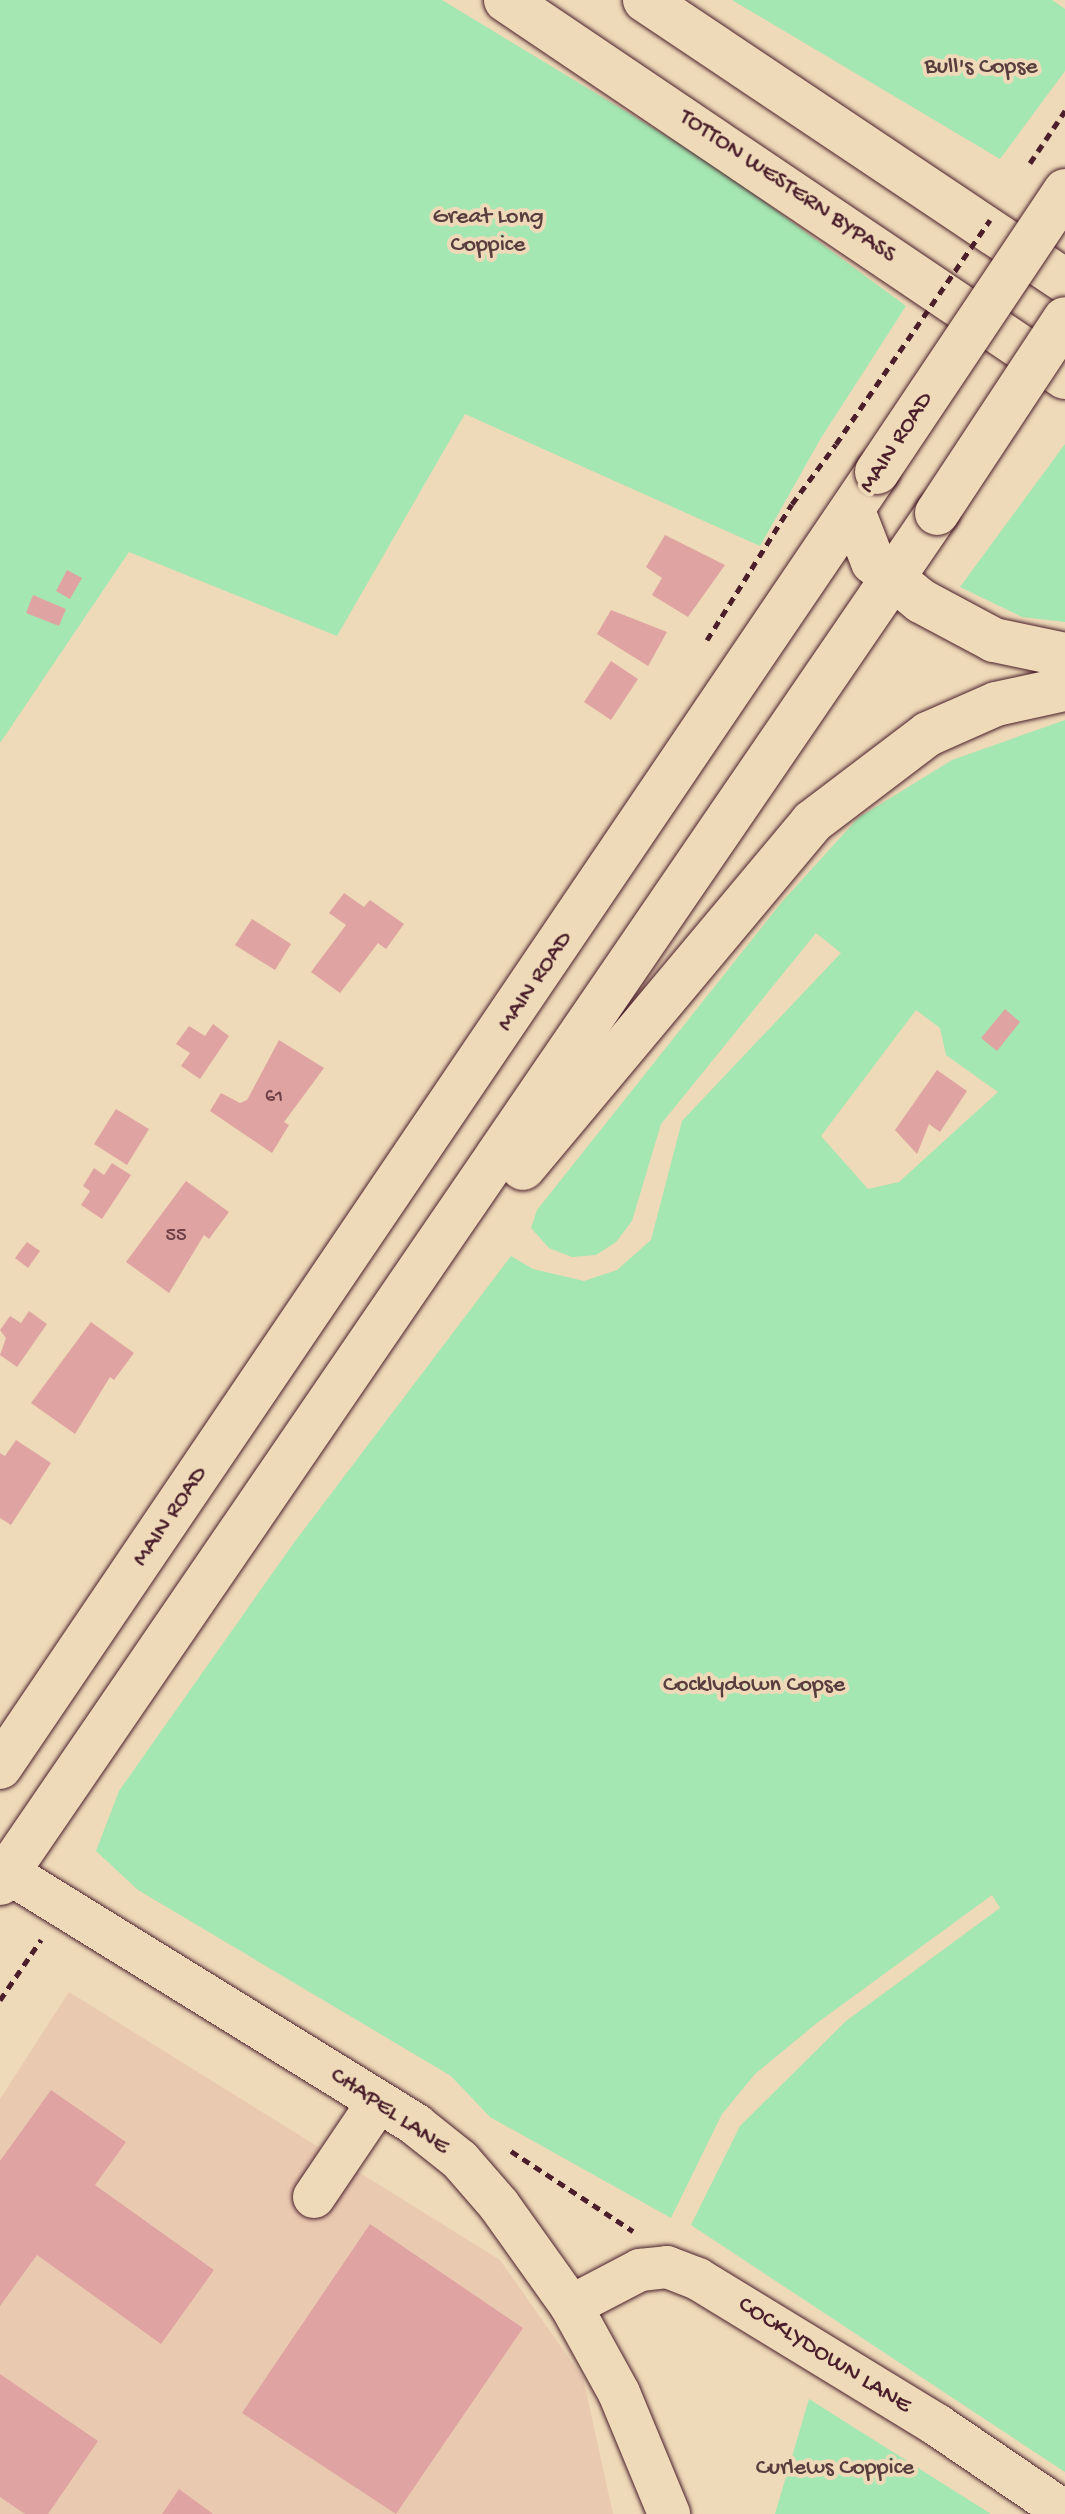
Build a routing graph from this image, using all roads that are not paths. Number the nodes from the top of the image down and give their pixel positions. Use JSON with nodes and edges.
{"nodes":[{"id":1,"x":506,"y":0,"type":"edge"},
{"id":2,"x":645,"y":0,"type":"edge"},
{"id":3,"x":725,"y":51,"type":"junction"},
{"id":4,"x":1065,"y":191,"type":"edge"},
{"id":5,"x":1065,"y":244,"type":"edge"},
{"id":6,"x":1065,"y":281,"type":"edge"},
{"id":7,"x":1065,"y":319,"type":"edge"},
{"id":8,"x":1065,"y":359,"type":"edge"},
{"id":9,"x":1065,"y":377,"type":"edge"},
{"id":10,"x":853,"y":511,"type":"junction"},
{"id":11,"x":937,"y":513,"type":"junction"},
{"id":12,"x":888,"y":578,"type":"junction"},
{"id":13,"x":1065,"y":655,"type":"edge"},
{"id":14,"x":1065,"y":689,"type":"edge"},
{"id":15,"x":471,"y":1200,"type":"junction"},
{"id":16,"x":0,"y":1767,"type":"edge"},
{"id":17,"x":4,"y":1878,"type":"edge"},
{"id":18,"x":378,"y":2102,"type":"junction"},
{"id":19,"x":314,"y":2197,"type":"dead end"},
{"id":20,"x":571,"y":2306,"type":"junction"},
{"id":21,"x":1065,"y":2512,"type":"edge"},
{"id":22,"x":669,"y":2514,"type":"edge"}],
"edges":[{"from":1,"to":9,"type":"main road","name":"TOTTON WESTERN BYPASS"},
{"from":2,"to":3,"type":"main road"},
{"from":3,"to":5,"type":"main road"},
{"from":3,"to":6,"type":"main road"},
{"from":4,"to":10,"type":"main road","name":"MAIN ROAD","bridge":true},
{"from":7,"to":11,"type":"main road","bridge":true},
{"from":8,"to":11,"type":"main road","bridge":true},
{"from":10,"to":12,"type":"main road"},
{"from":10,"to":16,"type":"main road","name":"MAIN ROAD"},
{"from":11,"to":12,"type":"main road"},
{"from":12,"to":13,"type":"main road"},
{"from":12,"to":15,"type":"main road"},
{"from":14,"to":15,"type":"main road"},
{"from":15,"to":17,"type":"main road"},
{"from":17,"to":18,"type":"street","name":"CHAPEL LANE"},
{"from":18,"to":19,"type":"street"},
{"from":18,"to":20,"type":"street","name":"CHAPEL LANE"},
{"from":20,"to":21,"type":"street","name":"COCKLYDOWN LANE"},
{"from":20,"to":22,"type":"street","name":"CHAPEL LANE"}]}
